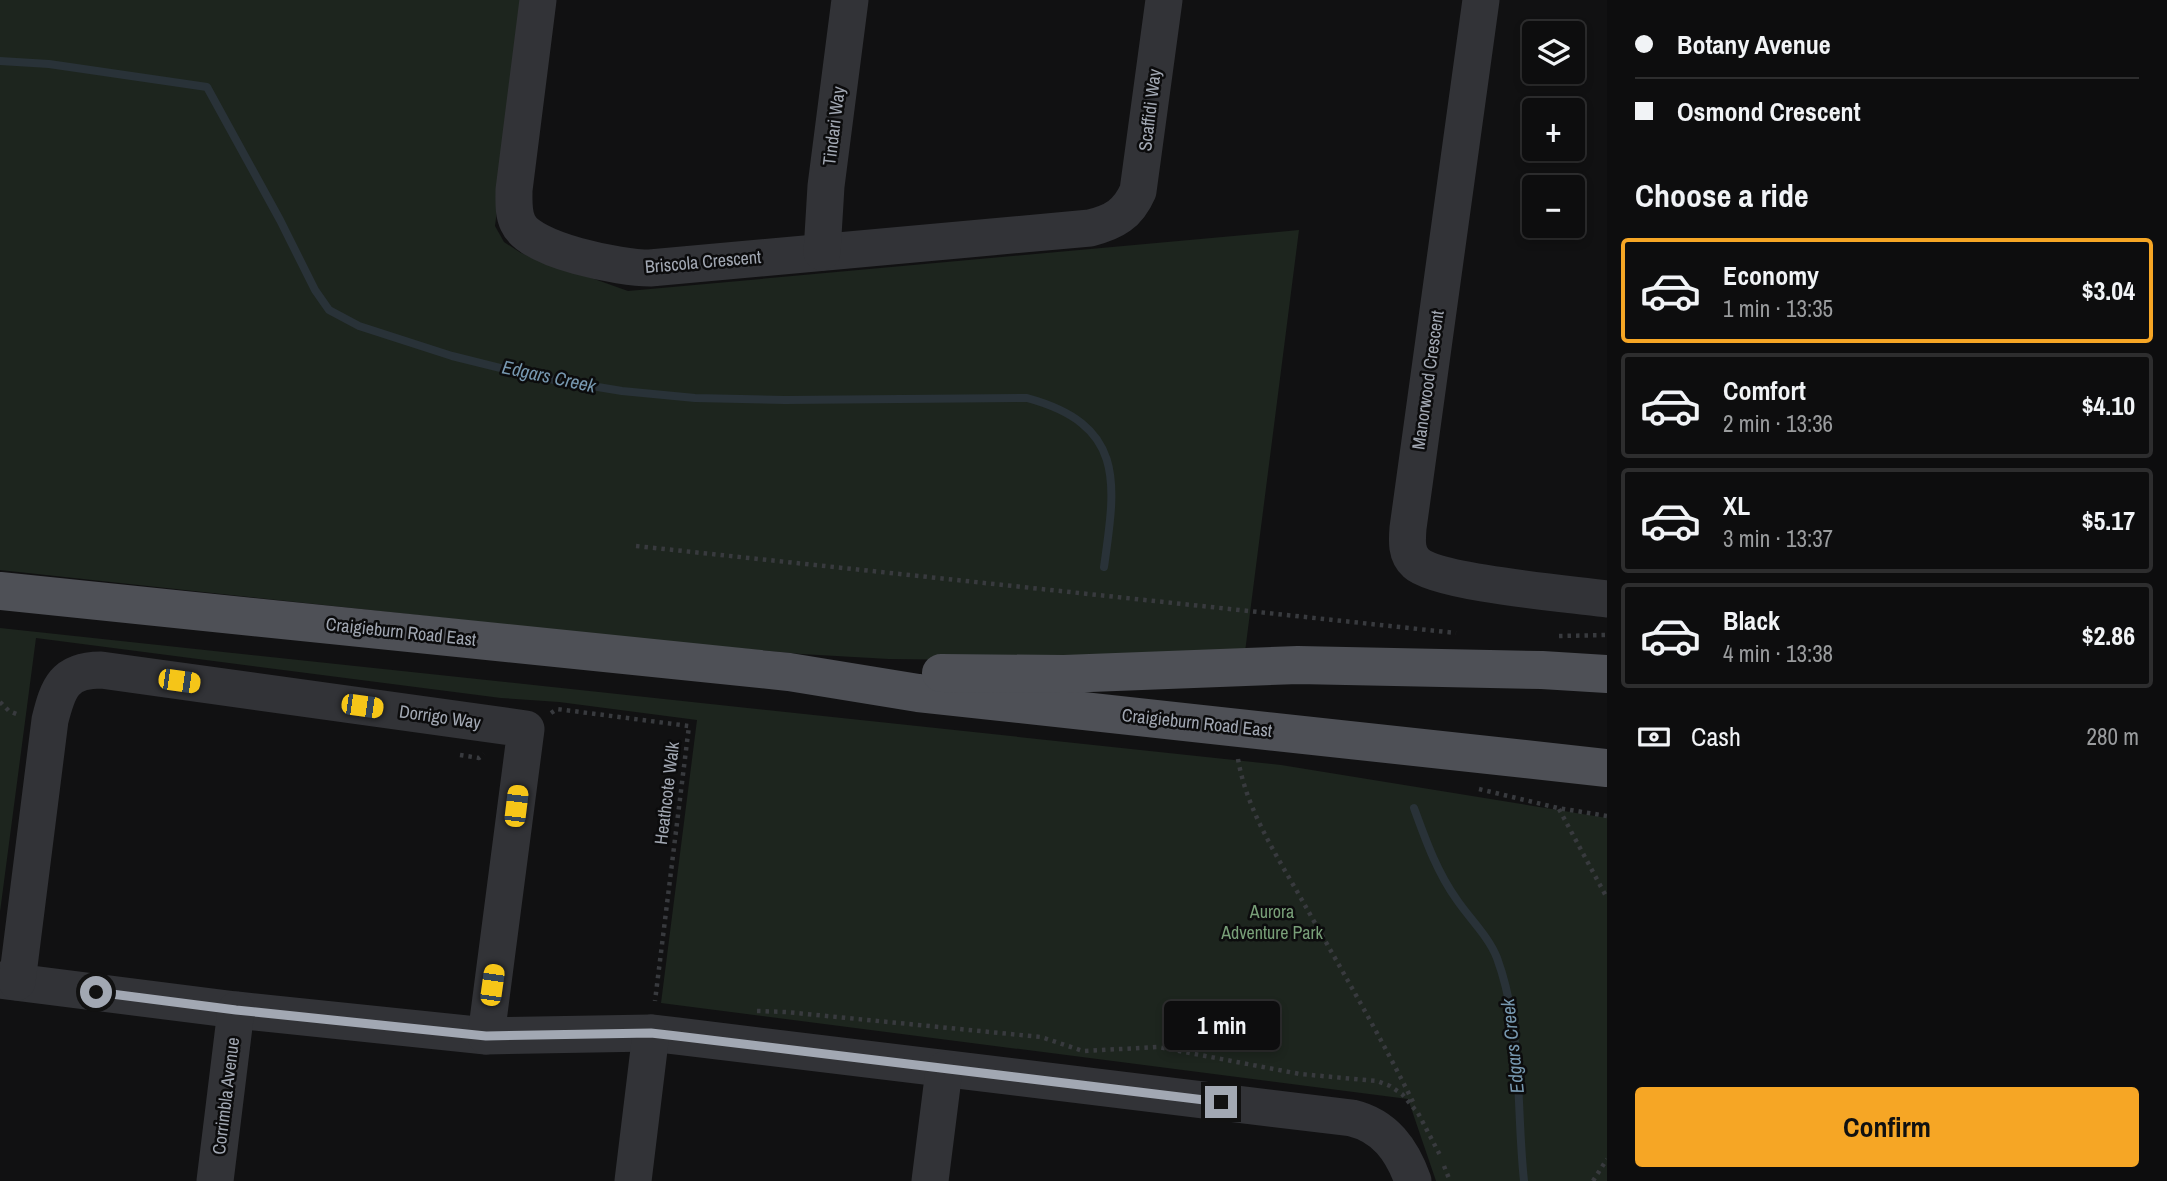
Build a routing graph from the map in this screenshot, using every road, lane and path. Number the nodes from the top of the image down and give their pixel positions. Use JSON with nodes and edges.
{"nodes":[{"id":1,"x":538,"y":0,"type":"edge"},
{"id":2,"x":850,"y":0,"type":"edge"},
{"id":3,"x":1164,"y":0,"type":"edge"},
{"id":4,"x":1481,"y":0,"type":"edge"},
{"id":5,"x":1122,"y":215,"type":"joint"},
{"id":6,"x":822,"y":252,"type":"junction"},
{"id":7,"x":636,"y":546,"type":"dead end"},
{"id":8,"x":5,"y":591,"type":"edge"},
{"id":9,"x":1607,"y":599,"type":"edge"},
{"id":10,"x":1466,"y":634,"type":"dead end"},
{"id":11,"x":1607,"y":635,"type":"edge"},
{"id":12,"x":1554,"y":636,"type":"dead end"},
{"id":13,"x":789,"y":672,"type":"junction"},
{"id":14,"x":1607,"y":674,"type":"edge"},
{"id":15,"x":526,"y":729,"type":"junction"},
{"id":16,"x":1237,"y":748,"type":"dead end"},
{"id":17,"x":1607,"y":768,"type":"edge"},
{"id":18,"x":1559,"y":808,"type":"dead end"},
{"id":19,"x":1607,"y":898,"type":"edge"},
{"id":20,"x":8,"y":981,"type":"edge"},
{"id":21,"x":236,"y":1010,"type":"junction"},
{"id":22,"x":744,"y":1011,"type":"dead end"},
{"id":23,"x":651,"y":1033,"type":"junction"},
{"id":24,"x":486,"y":1036,"type":"junction"},
{"id":25,"x":1141,"y":1046,"type":"dead end"},
{"id":26,"x":944,"y":1070,"type":"junction"},
{"id":27,"x":1418,"y":1113,"type":"dead end"},
{"id":28,"x":1607,"y":1159,"type":"edge"},
{"id":29,"x":215,"y":1181,"type":"edge"},
{"id":30,"x":633,"y":1181,"type":"edge"},
{"id":31,"x":930,"y":1181,"type":"edge"},
{"id":32,"x":1413,"y":1181,"type":"edge"},
{"id":33,"x":1593,"y":1181,"type":"edge"}],
"edges":[{"from":1,"to":6,"type":"street","name":"Briscola Crescent"},
{"from":2,"to":6,"type":"street","name":"Tindari Way"},
{"from":3,"to":5,"type":"street","name":"Scaffidi Way"},
{"from":4,"to":9,"type":"street","name":"Manorwood Crescent"},
{"from":5,"to":6,"type":"street","name":"Briscola Crescent"},
{"from":7,"to":10,"type":"path"},
{"from":8,"to":13,"type":"main road","name":"Craigieburn Road East"},
{"from":11,"to":12,"type":"path"},
{"from":13,"to":14,"type":"main road","name":"Craigieburn Road East"},
{"from":13,"to":17,"type":"main road","name":"Craigieburn Road East"},
{"from":15,"to":20,"type":"street","name":"Dorrigo Way"},
{"from":15,"to":23,"type":"path","name":"Heathcote Walk"},
{"from":15,"to":24,"type":"street"},
{"from":16,"to":27,"type":"path"},
{"from":18,"to":19,"type":"path"},
{"from":20,"to":21,"type":"street"},
{"from":21,"to":24,"type":"street"},
{"from":21,"to":29,"type":"street","name":"Corrimbla Avenue"},
{"from":22,"to":25,"type":"path"},
{"from":23,"to":24,"type":"street"},
{"from":23,"to":26,"type":"street"},
{"from":23,"to":30,"type":"street"},
{"from":26,"to":31,"type":"street"},
{"from":26,"to":32,"type":"street"},
{"from":28,"to":33,"type":"path"}]}
